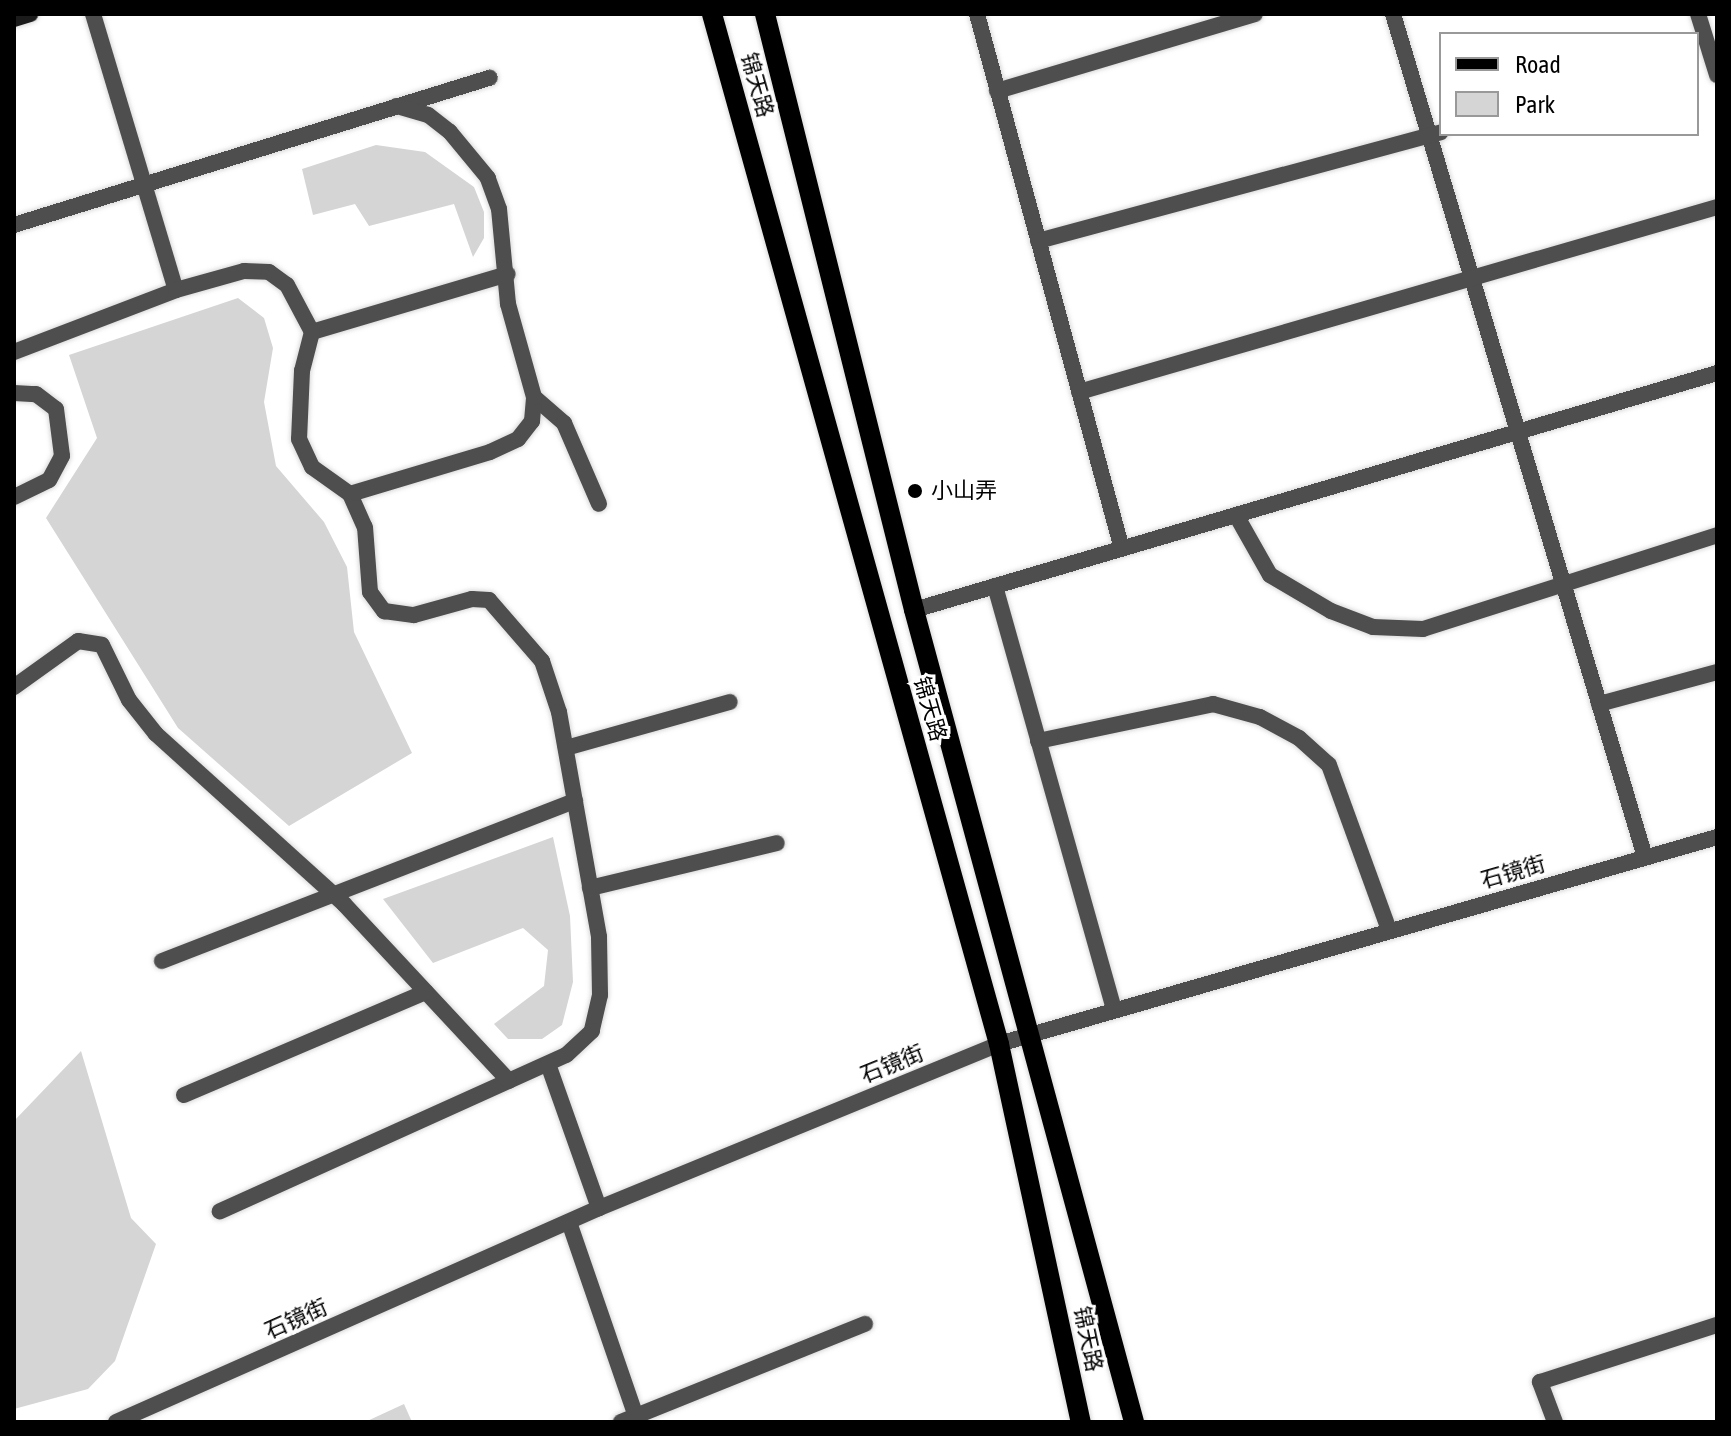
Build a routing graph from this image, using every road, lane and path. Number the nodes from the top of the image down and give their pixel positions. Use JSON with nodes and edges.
{"nodes":[{"id":1,"x":30,"y":14,"type":"edge"},
{"id":2,"x":93,"y":14,"type":"edge"},
{"id":3,"x":712,"y":14,"type":"edge"},
{"id":4,"x":765,"y":14,"type":"edge"},
{"id":5,"x":977,"y":14,"type":"edge"},
{"id":6,"x":1255,"y":14,"type":"edge"},
{"id":7,"x":1393,"y":14,"type":"edge"},
{"id":8,"x":1698,"y":14,"type":"edge"},
{"id":9,"x":14,"y":19,"type":"edge"},
{"id":10,"x":1704,"y":54,"type":"edge"},
{"id":11,"x":1717,"y":75,"type":"edge"},
{"id":12,"x":490,"y":78,"type":"dead end"},
{"id":13,"x":997,"y":91,"type":"junction"},
{"id":14,"x":396,"y":106,"type":"junction"},
{"id":15,"x":1435,"y":133,"type":"edge"},
{"id":16,"x":145,"y":186,"type":"junction"},
{"id":17,"x":1717,"y":207,"type":"edge"},
{"id":18,"x":14,"y":225,"type":"edge"},
{"id":19,"x":1038,"y":241,"type":"junction"},
{"id":20,"x":508,"y":274,"type":"junction"},
{"id":21,"x":1472,"y":278,"type":"junction"},
{"id":22,"x":176,"y":290,"type":"junction"},
{"id":23,"x":312,"y":332,"type":"junction"},
{"id":24,"x":14,"y":352,"type":"edge"},
{"id":25,"x":1717,"y":373,"type":"edge"},
{"id":26,"x":1079,"y":392,"type":"junction"},
{"id":27,"x":14,"y":393,"type":"edge"},
{"id":28,"x":534,"y":397,"type":"junction"},
{"id":29,"x":1518,"y":432,"type":"junction"},
{"id":30,"x":350,"y":494,"type":"junction"},
{"id":31,"x":14,"y":497,"type":"edge"},
{"id":32,"x":599,"y":504,"type":"dead end"},
{"id":33,"x":1236,"y":515,"type":"junction"},
{"id":34,"x":1717,"y":535,"type":"edge"},
{"id":35,"x":1122,"y":549,"type":"junction"},
{"id":36,"x":1563,"y":582,"type":"junction"},
{"id":37,"x":995,"y":586,"type":"junction"},
{"id":38,"x":914,"y":610,"type":"junction"},
{"id":39,"x":1717,"y":672,"type":"edge"},
{"id":40,"x":14,"y":687,"type":"edge"},
{"id":41,"x":730,"y":702,"type":"dead end"},
{"id":42,"x":1599,"y":704,"type":"junction"},
{"id":43,"x":1038,"y":741,"type":"junction"},
{"id":44,"x":566,"y":748,"type":"junction"},
{"id":45,"x":575,"y":801,"type":"junction"},
{"id":46,"x":1717,"y":837,"type":"edge"},
{"id":47,"x":777,"y":843,"type":"dead end"},
{"id":48,"x":1645,"y":857,"type":"junction"},
{"id":49,"x":590,"y":888,"type":"junction"},
{"id":50,"x":333,"y":893,"type":"junction"},
{"id":51,"x":1389,"y":930,"type":"junction"},
{"id":52,"x":162,"y":961,"type":"dead end"},
{"id":53,"x":426,"y":992,"type":"junction"},
{"id":54,"x":1114,"y":1009,"type":"junction"},
{"id":55,"x":1032,"y":1033,"type":"junction"},
{"id":56,"x":999,"y":1044,"type":"junction"},
{"id":57,"x":548,"y":1064,"type":"junction"},
{"id":58,"x":509,"y":1081,"type":"junction"},
{"id":59,"x":184,"y":1095,"type":"dead end"},
{"id":60,"x":599,"y":1208,"type":"junction"},
{"id":61,"x":220,"y":1211,"type":"dead end"},
{"id":62,"x":569,"y":1222,"type":"junction"},
{"id":63,"x":865,"y":1324,"type":"dead end"},
{"id":64,"x":1717,"y":1325,"type":"edge"},
{"id":65,"x":631,"y":1420,"type":"edge"},
{"id":66,"x":116,"y":1422,"type":"edge"},
{"id":67,"x":1081,"y":1422,"type":"edge"},
{"id":68,"x":1134,"y":1422,"type":"edge"},
{"id":69,"x":1555,"y":1422,"type":"edge"}],
"edges":[{"from":1,"to":9,"type":"main road"},
{"from":2,"to":16,"type":"street"},
{"from":3,"to":56,"type":"main road","name":"锦天路"},
{"from":4,"to":38,"type":"main road","name":"锦天路"},
{"from":5,"to":13,"type":"street"},
{"from":6,"to":13,"type":"street"},
{"from":7,"to":15,"type":"street"},
{"from":8,"to":10,"type":"street"},
{"from":10,"to":11,"type":"street"},
{"from":12,"to":14,"type":"street"},
{"from":13,"to":19,"type":"street"},
{"from":14,"to":16,"type":"street"},
{"from":14,"to":20,"type":"street"},
{"from":15,"to":19,"type":"street"},
{"from":15,"to":21,"type":"street"},
{"from":16,"to":18,"type":"street"},
{"from":16,"to":22,"type":"street"},
{"from":17,"to":21,"type":"street"},
{"from":19,"to":26,"type":"street"},
{"from":20,"to":23,"type":"street"},
{"from":20,"to":28,"type":"street"},
{"from":21,"to":26,"type":"street"},
{"from":21,"to":29,"type":"street"},
{"from":22,"to":23,"type":"street"},
{"from":22,"to":24,"type":"street"},
{"from":23,"to":30,"type":"street"},
{"from":25,"to":29,"type":"street"},
{"from":26,"to":35,"type":"street"},
{"from":27,"to":31,"type":"street"},
{"from":28,"to":30,"type":"street"},
{"from":28,"to":32,"type":"street"},
{"from":29,"to":33,"type":"street"},
{"from":29,"to":36,"type":"street"},
{"from":30,"to":44,"type":"street"},
{"from":33,"to":35,"type":"street"},
{"from":33,"to":36,"type":"street"},
{"from":34,"to":36,"type":"street"},
{"from":35,"to":37,"type":"street"},
{"from":36,"to":42,"type":"street"},
{"from":37,"to":38,"type":"street"},
{"from":37,"to":43,"type":"street"},
{"from":38,"to":55,"type":"main road","name":"锦天路"},
{"from":39,"to":42,"type":"street"},
{"from":40,"to":50,"type":"street"},
{"from":41,"to":44,"type":"street"},
{"from":42,"to":48,"type":"street"},
{"from":43,"to":51,"type":"street"},
{"from":43,"to":54,"type":"street"},
{"from":44,"to":45,"type":"street"},
{"from":45,"to":49,"type":"street"},
{"from":45,"to":50,"type":"street"},
{"from":46,"to":48,"type":"street","name":"石镜街"},
{"from":47,"to":49,"type":"street"},
{"from":48,"to":51,"type":"street","name":"石镜街"},
{"from":49,"to":57,"type":"street"},
{"from":50,"to":52,"type":"street"},
{"from":50,"to":53,"type":"street"},
{"from":51,"to":54,"type":"street","name":"石镜街"},
{"from":53,"to":58,"type":"street"},
{"from":53,"to":59,"type":"street"},
{"from":54,"to":55,"type":"street","name":"石镜街"},
{"from":55,"to":56,"type":"street","name":"石镜街"},
{"from":55,"to":68,"type":"main road","name":"锦天路"},
{"from":56,"to":60,"type":"street","name":"石镜街"},
{"from":56,"to":67,"type":"main road","name":"锦天路"},
{"from":57,"to":58,"type":"street"},
{"from":57,"to":60,"type":"street"},
{"from":58,"to":61,"type":"street"},
{"from":60,"to":62,"type":"street","name":"石镜街"},
{"from":62,"to":65,"type":"street"},
{"from":62,"to":66,"type":"street","name":"石镜街"},
{"from":63,"to":65,"type":"street"},
{"from":64,"to":69,"type":"street"}]}
